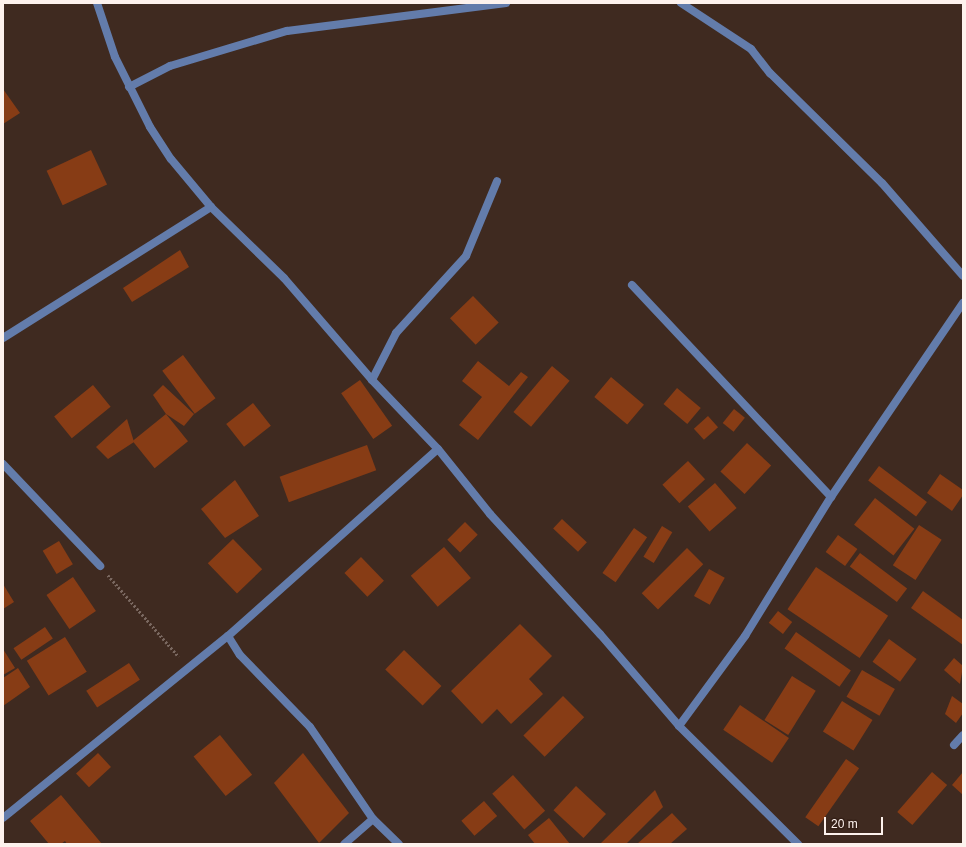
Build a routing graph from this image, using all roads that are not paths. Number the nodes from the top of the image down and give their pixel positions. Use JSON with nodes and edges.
{"nodes":[{"id":1,"x":97,"y":3,"type":"edge"},
{"id":2,"x":506,"y":3,"type":"edge"},
{"id":3,"x":681,"y":3,"type":"edge"},
{"id":4,"x":129,"y":87,"type":"junction"},
{"id":5,"x":497,"y":181,"type":"dead end"},
{"id":6,"x":211,"y":207,"type":"junction"},
{"id":7,"x":963,"y":276,"type":"edge"},
{"id":8,"x":632,"y":285,"type":"dead end"},
{"id":9,"x":963,"y":303,"type":"edge"},
{"id":10,"x":3,"y":338,"type":"edge"},
{"id":11,"x":372,"y":380,"type":"junction"},
{"id":12,"x":438,"y":449,"type":"junction"},
{"id":13,"x":3,"y":464,"type":"edge"},
{"id":14,"x":831,"y":497,"type":"junction"},
{"id":15,"x":100,"y":566,"type":"road end"},
{"id":16,"x":228,"y":636,"type":"junction"},
{"id":17,"x":679,"y":726,"type":"junction"},
{"id":18,"x":963,"y":735,"type":"edge"},
{"id":19,"x":954,"y":745,"type":"dead end"},
{"id":20,"x":3,"y":818,"type":"edge"},
{"id":21,"x":373,"y":819,"type":"junction"},
{"id":22,"x":344,"y":844,"type":"edge"},
{"id":23,"x":399,"y":844,"type":"edge"},
{"id":24,"x":798,"y":844,"type":"edge"}],
"edges":[{"from":1,"to":4,"type":"street"},
{"from":2,"to":4,"type":"street"},
{"from":3,"to":7,"type":"street"},
{"from":4,"to":6,"type":"street"},
{"from":5,"to":11,"type":"street"},
{"from":6,"to":10,"type":"street"},
{"from":6,"to":11,"type":"street"},
{"from":8,"to":14,"type":"street"},
{"from":9,"to":14,"type":"street"},
{"from":11,"to":12,"type":"street"},
{"from":12,"to":16,"type":"street"},
{"from":12,"to":17,"type":"street"},
{"from":13,"to":15,"type":"street"},
{"from":14,"to":17,"type":"street"},
{"from":16,"to":20,"type":"street"},
{"from":16,"to":21,"type":"street"},
{"from":17,"to":24,"type":"street"},
{"from":18,"to":19,"type":"street"},
{"from":21,"to":22,"type":"street"},
{"from":21,"to":23,"type":"street"}]}
